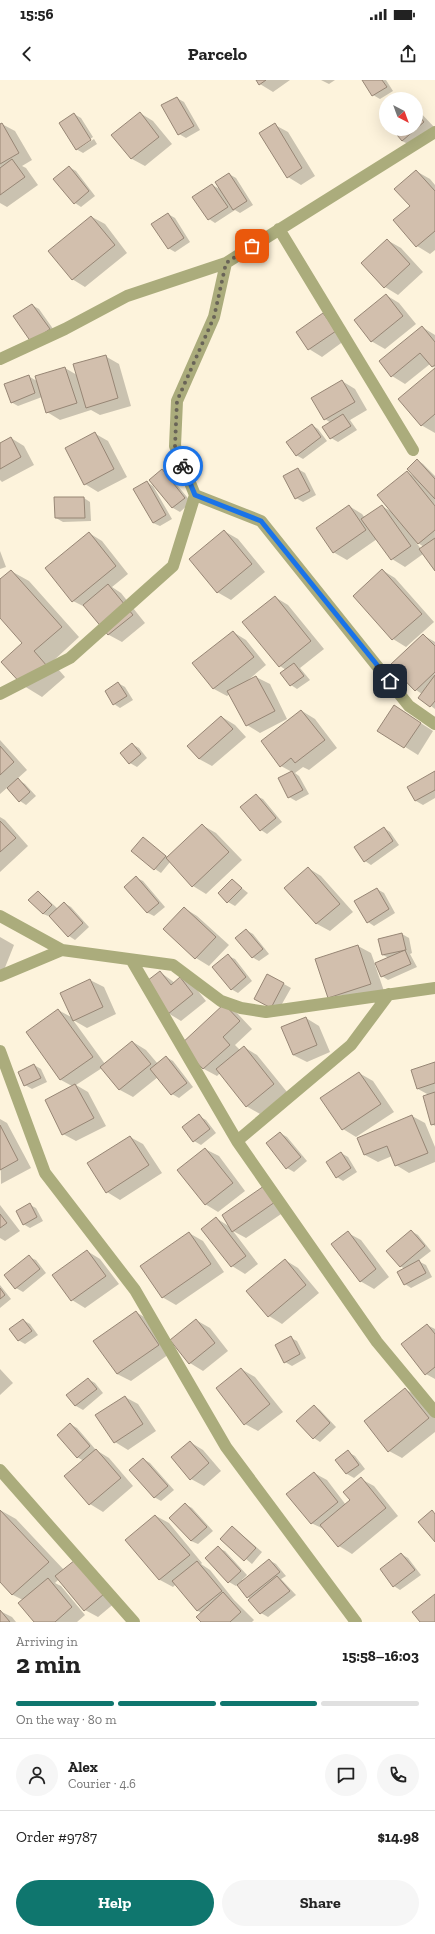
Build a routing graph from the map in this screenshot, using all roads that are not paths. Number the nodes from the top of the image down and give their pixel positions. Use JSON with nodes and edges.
{"nodes":[{"id":1,"x":435,"y":132,"type":"edge"},
{"id":2,"x":279,"y":229,"type":"junction"},
{"id":3,"x":226,"y":263,"type":"junction"},
{"id":4,"x":0,"y":359,"type":"edge"},
{"id":5,"x":413,"y":450,"type":"dead end"},
{"id":6,"x":195,"y":495,"type":"junction"},
{"id":7,"x":0,"y":694,"type":"edge"},
{"id":8,"x":435,"y":724,"type":"edge"},
{"id":9,"x":0,"y":916,"type":"edge"},
{"id":10,"x":62,"y":950,"type":"junction"},
{"id":11,"x":132,"y":961,"type":"junction"},
{"id":12,"x":0,"y":976,"type":"edge"},
{"id":13,"x":435,"y":988,"type":"edge"},
{"id":14,"x":389,"y":994,"type":"junction"},
{"id":15,"x":0,"y":1052,"type":"edge"},
{"id":16,"x":237,"y":1141,"type":"junction"},
{"id":17,"x":435,"y":1412,"type":"edge"},
{"id":18,"x":0,"y":1470,"type":"edge"},
{"id":19,"x":134,"y":1622,"type":"edge"},
{"id":20,"x":356,"y":1622,"type":"edge"}],
"edges":[{"from":1,"to":2,"type":"street"},
{"from":2,"to":3,"type":"street"},
{"from":2,"to":5,"type":"street"},
{"from":3,"to":4,"type":"street"},
{"from":3,"to":6,"type":"street"},
{"from":6,"to":7,"type":"street"},
{"from":6,"to":8,"type":"street"},
{"from":9,"to":10,"type":"street"},
{"from":10,"to":11,"type":"street"},
{"from":10,"to":12,"type":"street"},
{"from":11,"to":14,"type":"street"},
{"from":11,"to":16,"type":"street"},
{"from":13,"to":14,"type":"street"},
{"from":14,"to":16,"type":"street"},
{"from":15,"to":20,"type":"street"},
{"from":16,"to":17,"type":"street"},
{"from":18,"to":19,"type":"street"}]}
